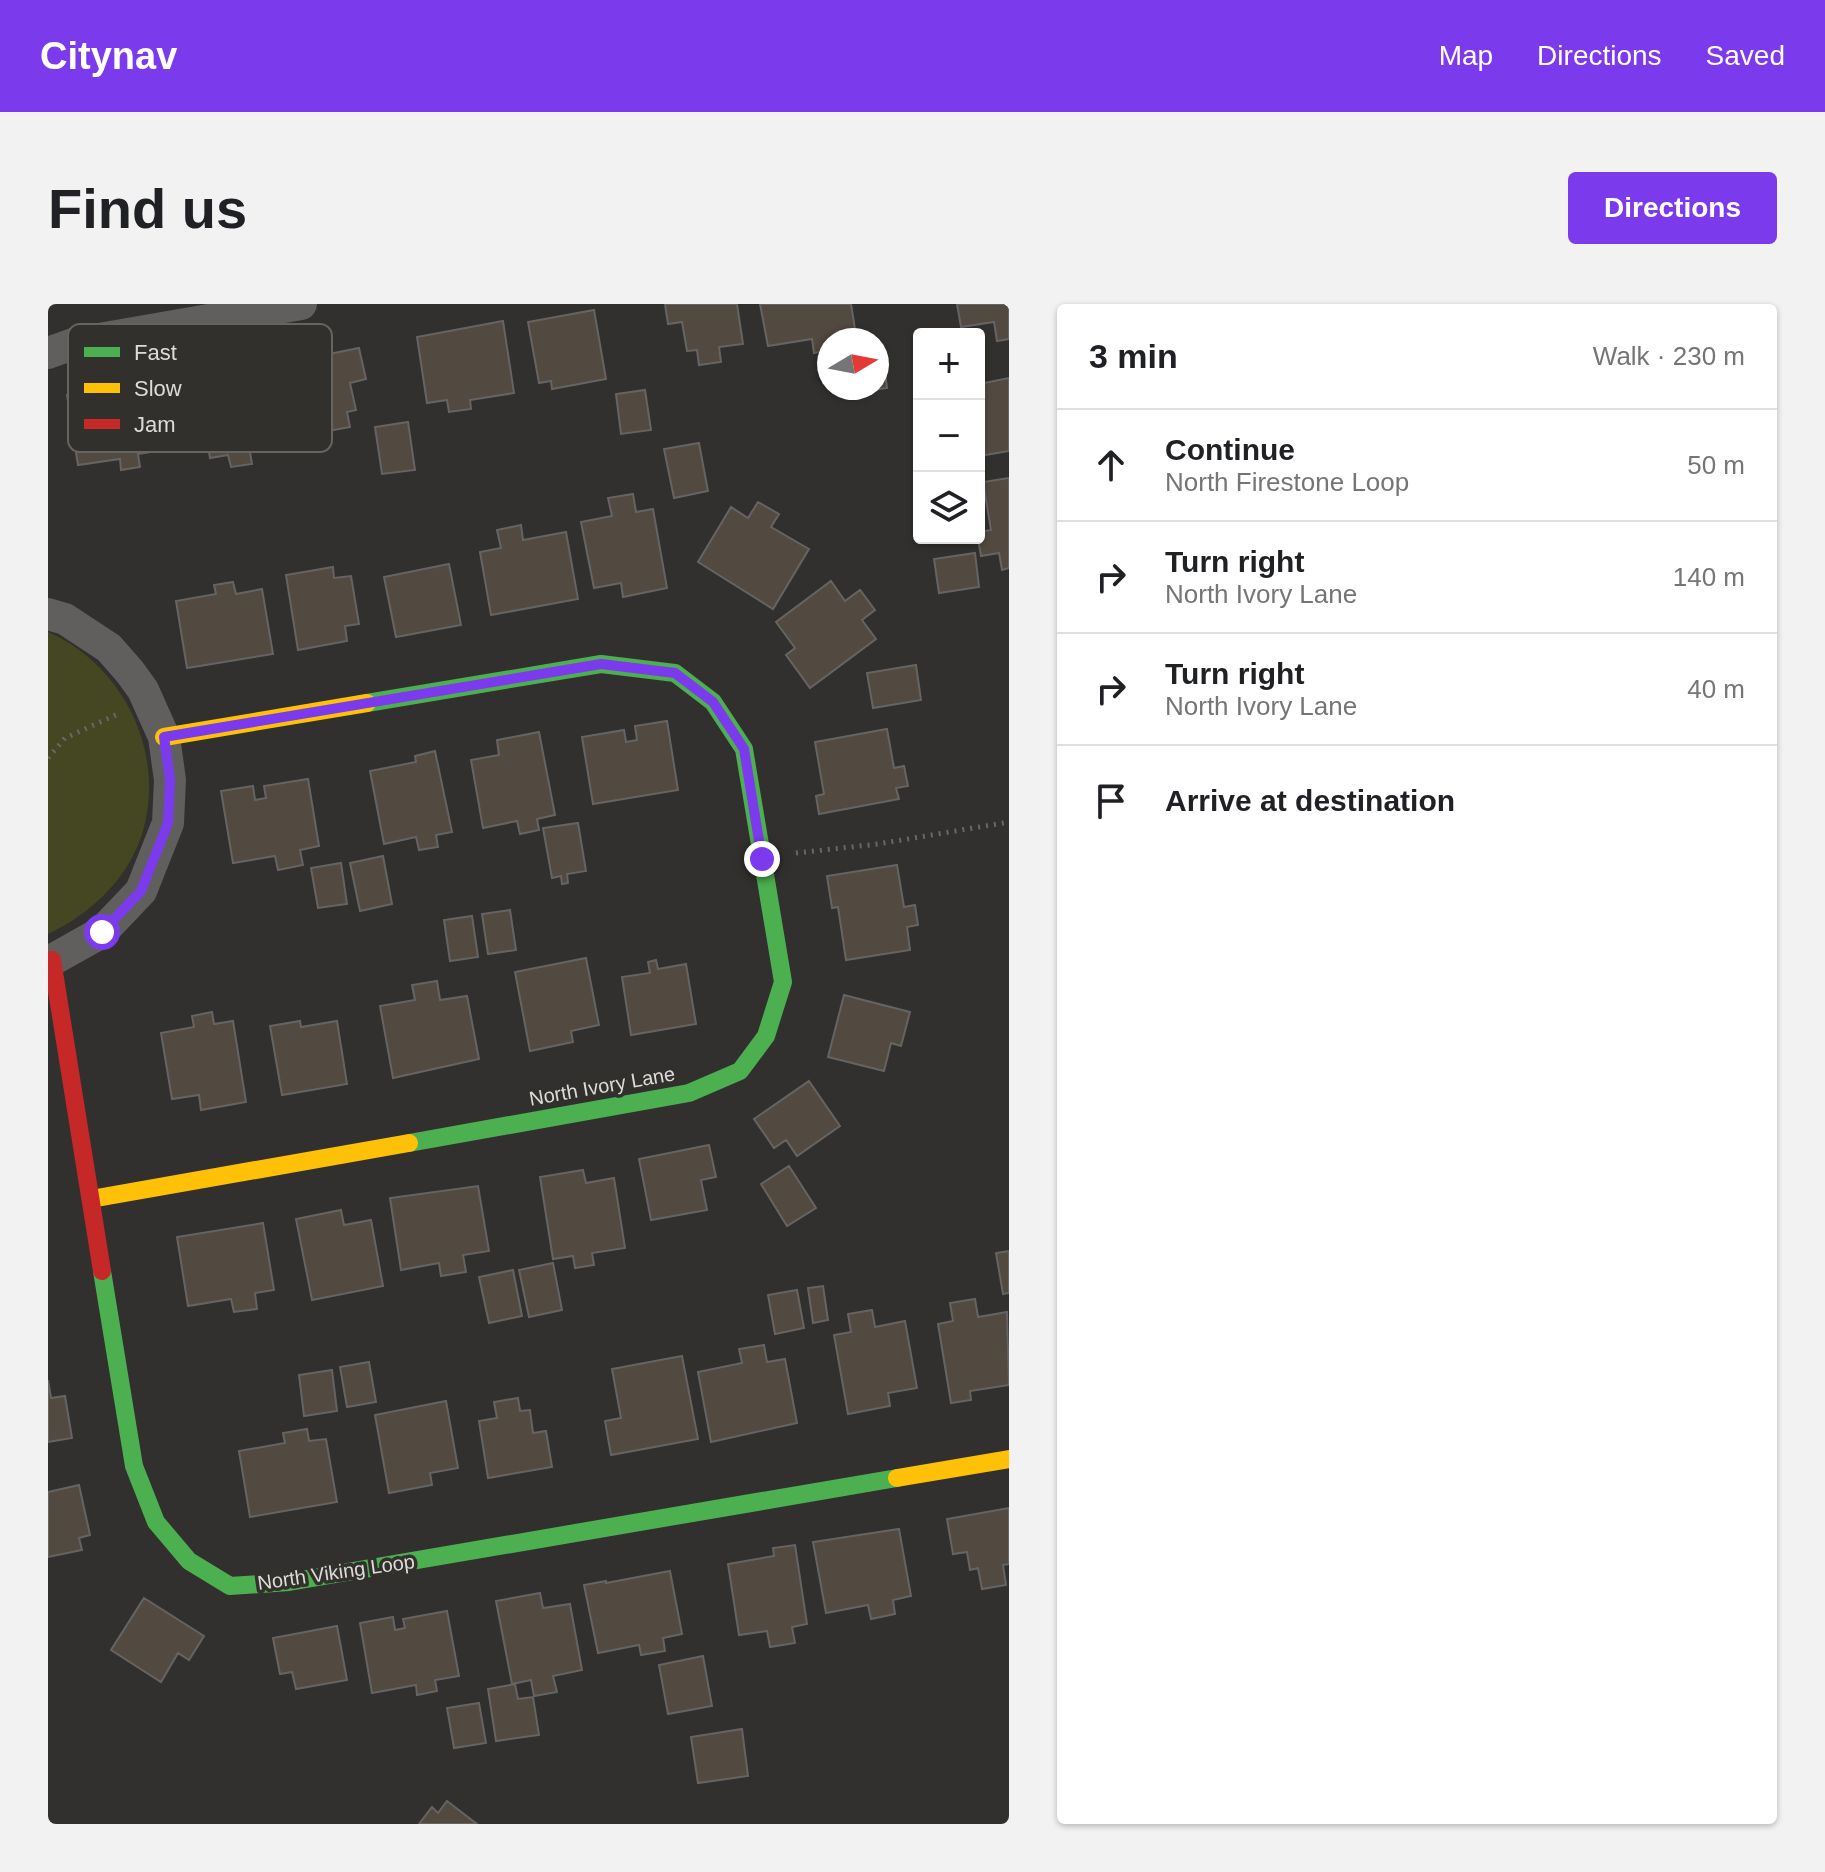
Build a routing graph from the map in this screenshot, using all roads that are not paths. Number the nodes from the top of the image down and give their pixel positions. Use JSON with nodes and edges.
{"nodes":[{"id":1,"x":301,"y":304,"type":"edge"},
{"id":2,"x":186,"y":324,"type":"edge"},
{"id":3,"x":68,"y":346,"type":"edge"},
{"id":4,"x":48,"y":353,"type":"edge"},
{"id":5,"x":48,"y":614,"type":"edge"},
{"id":6,"x":164,"y":737,"type":"junction"},
{"id":7,"x":50,"y":960,"type":"edge"},
{"id":8,"x":91,"y":1199,"type":"junction"},
{"id":9,"x":1009,"y":1459,"type":"edge"}],
"edges":[{"from":1,"to":2,"type":"street"},
{"from":3,"to":4,"type":"street"},
{"from":5,"to":6,"type":"street"},
{"from":6,"to":7,"type":"street"},
{"from":6,"to":8,"type":"street","name":"North Ivory Lane"},
{"from":7,"to":8,"type":"street","name":"North Viking Loop"},
{"from":8,"to":9,"type":"street","name":"North Viking Loop"}]}
